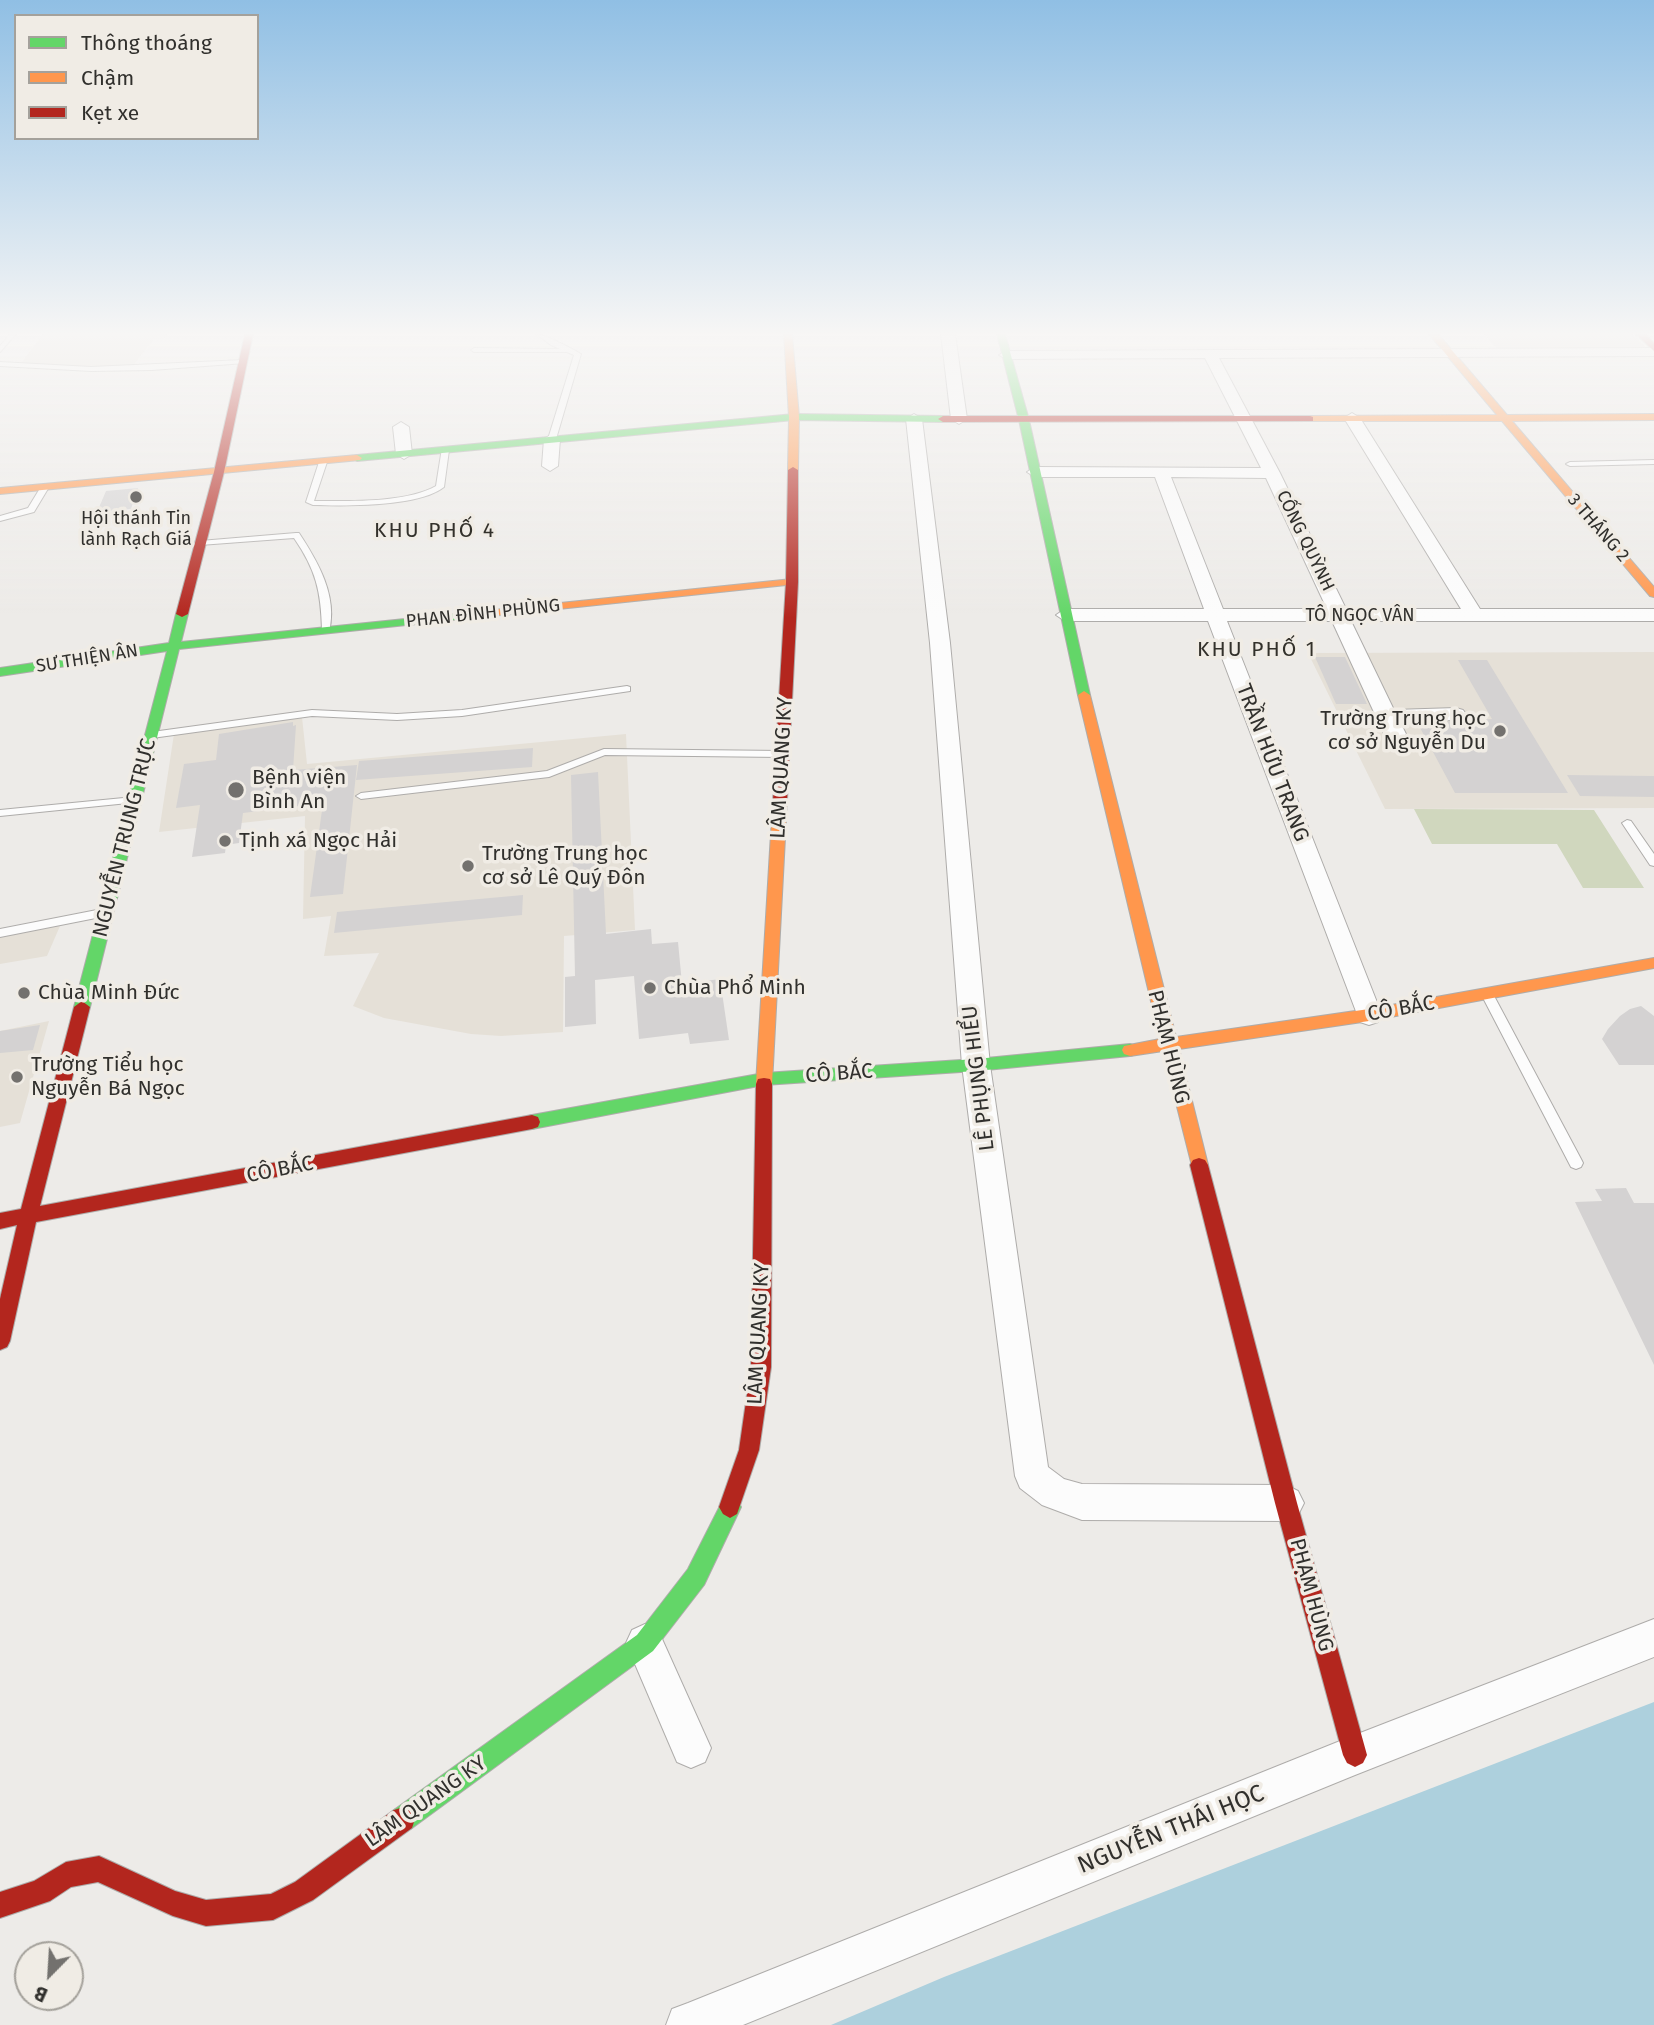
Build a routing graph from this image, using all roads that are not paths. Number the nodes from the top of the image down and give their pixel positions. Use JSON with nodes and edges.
{"nodes":[{"id":1,"x":228,"y":428,"type":"edge"},
{"id":2,"x":401,"y":428,"type":"edge"},
{"id":3,"x":555,"y":428,"type":"edge"},
{"id":4,"x":668,"y":428,"type":"edge"},
{"id":5,"x":794,"y":428,"type":"edge"},
{"id":6,"x":915,"y":428,"type":"edge"},
{"id":7,"x":1026,"y":428,"type":"edge"},
{"id":8,"x":1250,"y":428,"type":"edge"},
{"id":9,"x":1359,"y":428,"type":"edge"},
{"id":10,"x":1513,"y":428,"type":"edge"},
{"id":11,"x":1540,"y":428,"type":"edge"},
{"id":12,"x":1546,"y":436,"type":"dead end"},
{"id":13,"x":552,"y":439,"type":"junction"},
{"id":14,"x":445,"y":450,"type":"junction"},
{"id":15,"x":404,"y":454,"type":"junction"},
{"id":16,"x":1566,"y":459,"type":"joint"},
{"id":17,"x":323,"y":462,"type":"junction"},
{"id":18,"x":1654,"y":462,"type":"edge"},
{"id":19,"x":550,"y":466,"type":"dead end"},
{"id":20,"x":219,"y":472,"type":"junction"},
{"id":21,"x":1035,"y":472,"type":"junction"},
{"id":22,"x":1161,"y":472,"type":"junction"},
{"id":23,"x":1272,"y":473,"type":"junction"},
{"id":24,"x":1586,"y":483,"type":"dead end"},
{"id":25,"x":45,"y":487,"type":"junction"},
{"id":26,"x":0,"y":491,"type":"edge"},
{"id":27,"x":0,"y":519,"type":"edge"},
{"id":28,"x":200,"y":543,"type":"junction"},
{"id":29,"x":792,"y":582,"type":"junction"},
{"id":30,"x":1654,"y":594,"type":"edge"},
{"id":31,"x":1065,"y":614,"type":"junction"},
{"id":32,"x":1216,"y":615,"type":"junction"},
{"id":33,"x":1654,"y":615,"type":"edge"},
{"id":34,"x":1341,"y":616,"type":"junction"},
{"id":35,"x":1475,"y":616,"type":"junction"},
{"id":36,"x":326,"y":630,"type":"junction"},
{"id":37,"x":174,"y":646,"type":"junction"},
{"id":38,"x":0,"y":672,"type":"edge"},
{"id":39,"x":628,"y":689,"type":"dead end"},
{"id":40,"x":1456,"y":714,"type":"dead end"},
{"id":41,"x":151,"y":735,"type":"junction"},
{"id":42,"x":783,"y":754,"type":"junction"},
{"id":43,"x":361,"y":796,"type":"dead end"},
{"id":44,"x":134,"y":800,"type":"junction"},
{"id":45,"x":0,"y":813,"type":"edge"},
{"id":46,"x":1627,"y":822,"type":"dead end"},
{"id":47,"x":1654,"y":863,"type":"edge"},
{"id":48,"x":106,"y":912,"type":"junction"},
{"id":49,"x":0,"y":933,"type":"edge"},
{"id":50,"x":1654,"y":963,"type":"edge"},
{"id":51,"x":1487,"y":994,"type":"junction"},
{"id":52,"x":1369,"y":1015,"type":"junction"},
{"id":53,"x":1168,"y":1046,"type":"junction"},
{"id":54,"x":976,"y":1065,"type":"junction"},
{"id":55,"x":764,"y":1079,"type":"junction"},
{"id":56,"x":1576,"y":1163,"type":"dead end"},
{"id":57,"x":28,"y":1217,"type":"junction"},
{"id":58,"x":0,"y":1221,"type":"edge"},
{"id":59,"x":0,"y":1341,"type":"edge"},
{"id":60,"x":1286,"y":1503,"type":"junction"},
{"id":61,"x":1654,"y":1638,"type":"edge"},
{"id":62,"x":645,"y":1643,"type":"junction"},
{"id":63,"x":691,"y":1748,"type":"dead end"},
{"id":64,"x":1355,"y":1755,"type":"junction"},
{"id":65,"x":0,"y":1905,"type":"edge"},
{"id":66,"x":688,"y":2025,"type":"edge"}],
"edges":[{"from":1,"to":20,"type":"street","name":"NGUYỄN TRUNG TRỰC"},
{"from":2,"to":15,"type":"street"},
{"from":3,"to":13,"type":"lane"},
{"from":4,"to":13,"type":"street"},
{"from":5,"to":29,"type":"street","name":"LÂM QUANG KY"},
{"from":6,"to":54,"type":"street","name":"LÊ PHỤNG HIỂU"},
{"from":7,"to":21,"type":"street","name":"PHẠM HÙNG"},
{"from":8,"to":23,"type":"street","name":"CỐNG QUỲNH"},
{"from":9,"to":35,"type":"street"},
{"from":10,"to":30,"type":"street","name":"3 THÁNG 2"},
{"from":11,"to":12,"type":"street"},
{"from":13,"to":14,"type":"street"},
{"from":13,"to":19,"type":"street"},
{"from":14,"to":15,"type":"street"},
{"from":14,"to":17,"type":"lane"},
{"from":15,"to":17,"type":"street"},
{"from":16,"to":18,"type":"lane"},
{"from":16,"to":24,"type":"street","name":"3 THÁNG 2"},
{"from":17,"to":20,"type":"street"},
{"from":20,"to":25,"type":"street"},
{"from":20,"to":28,"type":"street","name":"NGUYỄN TRUNG TRỰC"},
{"from":21,"to":22,"type":"street"},
{"from":21,"to":31,"type":"street","name":"PHẠM HÙNG"},
{"from":22,"to":23,"type":"street"},
{"from":22,"to":32,"type":"street","name":"TRẦN HỮU TRANG"},
{"from":23,"to":34,"type":"street","name":"CỐNG QUỲNH"},
{"from":25,"to":26,"type":"street"},
{"from":25,"to":27,"type":"lane"},
{"from":28,"to":36,"type":"lane"},
{"from":28,"to":37,"type":"street","name":"NGUYỄN TRUNG TRỰC"},
{"from":29,"to":36,"type":"street","name":"PHAN ĐÌNH PHÙNG"},
{"from":29,"to":42,"type":"street","name":"LÂM QUANG KY"},
{"from":31,"to":32,"type":"street","name":"TÔ NGỌC VÂN"},
{"from":31,"to":53,"type":"street","name":"PHẠM HÙNG"},
{"from":32,"to":34,"type":"street","name":"TÔ NGỌC VÂN"},
{"from":32,"to":52,"type":"street","name":"TRẦN HỮU TRANG"},
{"from":33,"to":35,"type":"street","name":"TÔ NGỌC VÂN"},
{"from":34,"to":35,"type":"street","name":"TÔ NGỌC VÂN"},
{"from":34,"to":40,"type":"street","name":"CỐNG QUỲNH"},
{"from":36,"to":37,"type":"street","name":"PHAN ĐÌNH PHÙNG"},
{"from":37,"to":38,"type":"street","name":"SƯ THIỆN ÂN"},
{"from":37,"to":41,"type":"street","name":"NGUYỄN TRUNG TRỰC"},
{"from":39,"to":41,"type":"lane"},
{"from":41,"to":44,"type":"street","name":"NGUYỄN TRUNG TRỰC"},
{"from":42,"to":43,"type":"lane"},
{"from":42,"to":55,"type":"street","name":"LÂM QUANG KY"},
{"from":44,"to":45,"type":"lane"},
{"from":44,"to":48,"type":"street","name":"NGUYỄN TRUNG TRỰC"},
{"from":46,"to":47,"type":"lane"},
{"from":48,"to":49,"type":"lane"},
{"from":48,"to":57,"type":"street","name":"NGUYỄN TRUNG TRỰC"},
{"from":50,"to":51,"type":"street","name":"CÔ BẮC"},
{"from":51,"to":52,"type":"street","name":"CÔ BẮC"},
{"from":51,"to":56,"type":"lane"},
{"from":52,"to":53,"type":"street","name":"CÔ BẮC"},
{"from":53,"to":54,"type":"street","name":"CÔ BẮC"},
{"from":53,"to":60,"type":"street","name":"PHẠM HÙNG"},
{"from":54,"to":55,"type":"street","name":"CÔ BẮC"},
{"from":54,"to":60,"type":"street","name":"LÊ PHỤNG HIỂU"},
{"from":55,"to":57,"type":"street","name":"CÔ BẮC"},
{"from":55,"to":62,"type":"street","name":"LÂM QUANG KY"},
{"from":57,"to":58,"type":"street","name":"CÔ BẮC"},
{"from":57,"to":59,"type":"street","name":"NGUYỄN TRUNG TRỰC"},
{"from":60,"to":64,"type":"street","name":"PHẠM HÙNG"},
{"from":61,"to":64,"type":"street","name":"NGUYỄN THÁI HỌC"},
{"from":62,"to":63,"type":"street"},
{"from":62,"to":65,"type":"street","name":"LÂM QUANG KY"},
{"from":64,"to":66,"type":"street","name":"NGUYỄN THÁI HỌC"}]}
